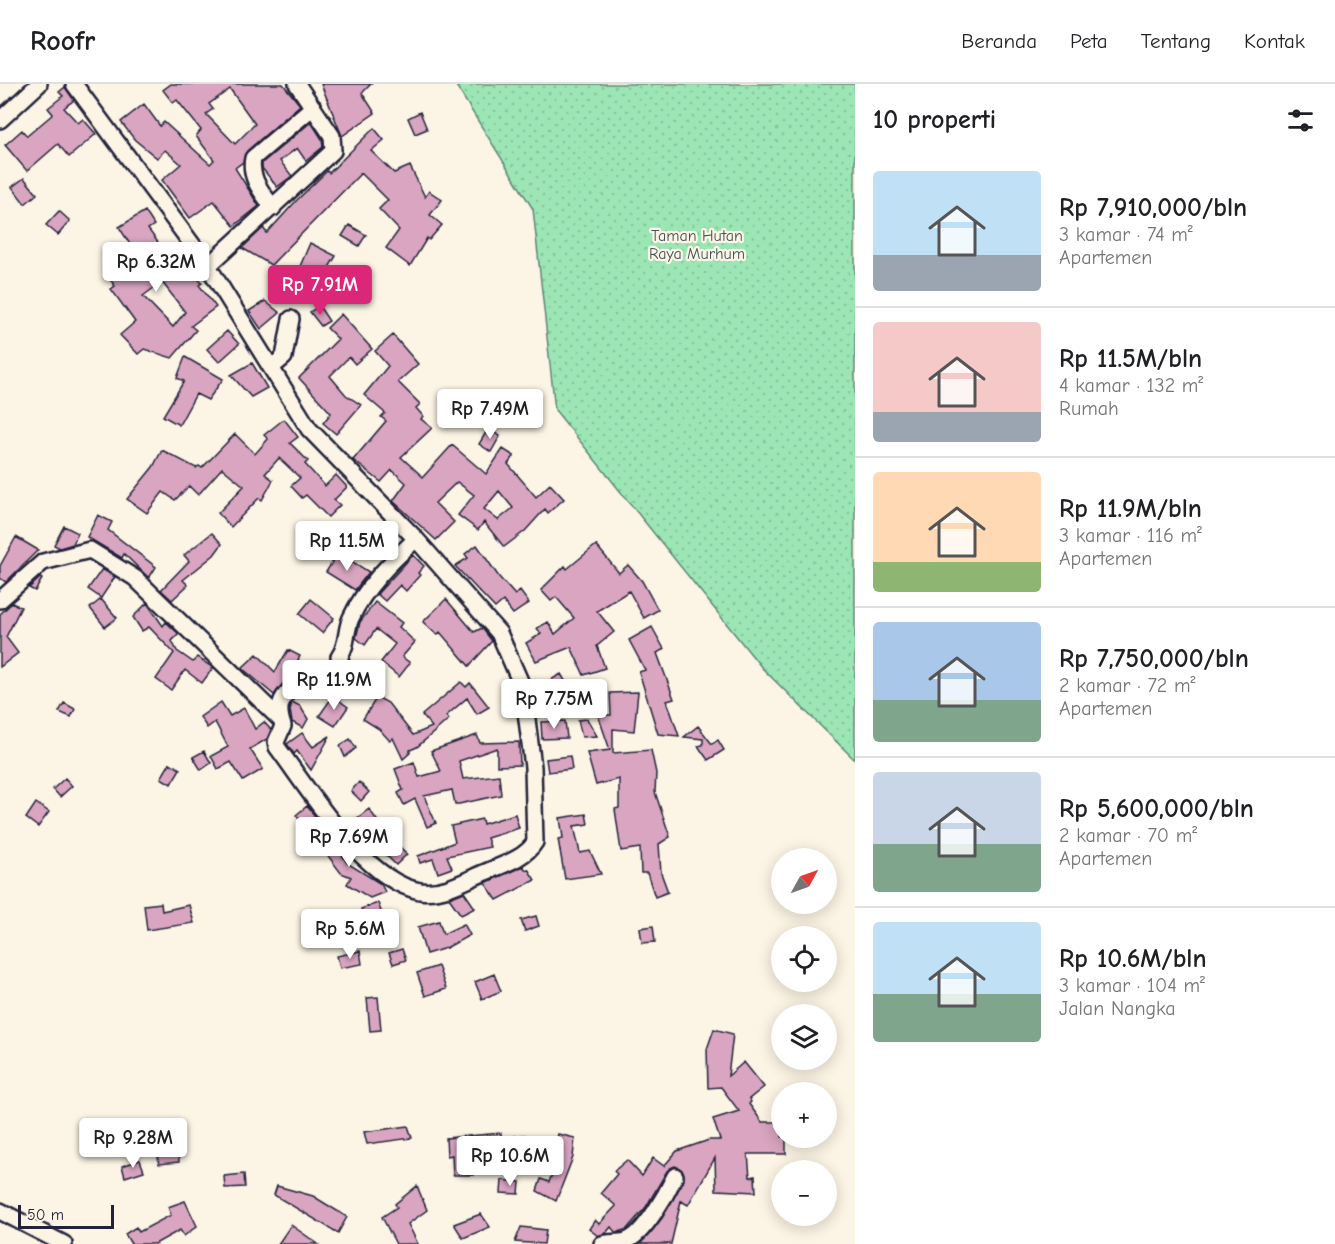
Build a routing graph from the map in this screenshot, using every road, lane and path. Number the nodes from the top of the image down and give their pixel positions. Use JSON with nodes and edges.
{"nodes":[{"id":1,"x":39,"y":84,"type":"edge"},
{"id":2,"x":74,"y":84,"type":"edge"},
{"id":3,"x":297,"y":84,"type":"edge"},
{"id":4,"x":313,"y":107,"type":"junction"},
{"id":5,"x":0,"y":120,"type":"edge"},
{"id":6,"x":273,"y":208,"type":"junction"},
{"id":7,"x":208,"y":266,"type":"junction"},
{"id":8,"x":291,"y":319,"type":"dead end"},
{"id":9,"x":272,"y":367,"type":"junction"},
{"id":10,"x":416,"y":538,"type":"junction"},
{"id":11,"x":0,"y":600,"type":"edge"},
{"id":12,"x":281,"y":720,"type":"junction"},
{"id":13,"x":675,"y":1176,"type":"dead end"},
{"id":14,"x":0,"y":1211,"type":"edge"},
{"id":15,"x":64,"y":1244,"type":"edge"},
{"id":16,"x":602,"y":1244,"type":"edge"}],
"edges":[{"from":1,"to":5,"type":"street"},
{"from":2,"to":7,"type":"street"},
{"from":3,"to":4,"type":"street"},
{"from":4,"to":6,"type":"street"},
{"from":4,"to":6,"type":"street"},
{"from":6,"to":7,"type":"street"},
{"from":7,"to":9,"type":"street"},
{"from":8,"to":9,"type":"street"},
{"from":9,"to":10,"type":"street"},
{"from":10,"to":12,"type":"street"},
{"from":10,"to":12,"type":"street"},
{"from":11,"to":12,"type":"street"},
{"from":13,"to":16,"type":"street"},
{"from":14,"to":15,"type":"street"}]}
